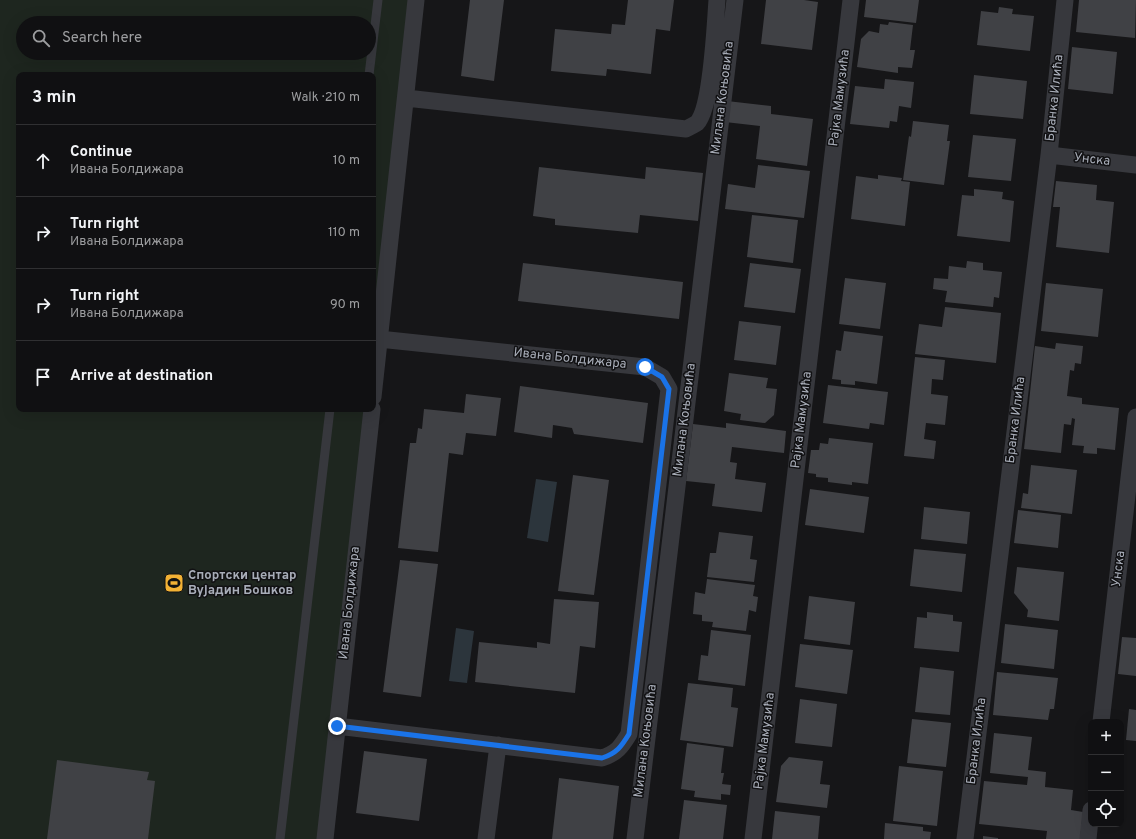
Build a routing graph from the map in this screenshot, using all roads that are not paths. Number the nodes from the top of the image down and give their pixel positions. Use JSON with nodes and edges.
{"nodes":[{"id":1,"x":378,"y":0,"type":"edge"},
{"id":2,"x":416,"y":0,"type":"edge"},
{"id":3,"x":717,"y":0,"type":"edge"},
{"id":4,"x":734,"y":0,"type":"edge"},
{"id":5,"x":851,"y":0,"type":"edge"},
{"id":6,"x":1065,"y":0,"type":"edge"},
{"id":7,"x":376,"y":17,"type":"edge"},
{"id":8,"x":371,"y":60,"type":"edge"},
{"id":9,"x":369,"y":72,"type":"edge"},
{"id":10,"x":406,"y":98,"type":"junction"},
{"id":11,"x":1049,"y":156,"type":"junction"},
{"id":12,"x":1136,"y":165,"type":"edge"},
{"id":13,"x":379,"y":339,"type":"junction"},
{"id":14,"x":376,"y":368,"type":"edge"},
{"id":15,"x":330,"y":412,"type":"edge"},
{"id":16,"x":372,"y":412,"type":"edge"},
{"id":17,"x":1136,"y":417,"type":"edge"},
{"id":18,"x":1101,"y":719,"type":"edge"},
{"id":19,"x":337,"y":726,"type":"junction"},
{"id":20,"x":498,"y":746,"type":"junction"},
{"id":21,"x":1089,"y":827,"type":"edge"},
{"id":22,"x":280,"y":839,"type":"edge"},
{"id":23,"x":325,"y":839,"type":"edge"},
{"id":24,"x":486,"y":839,"type":"edge"},
{"id":25,"x":634,"y":839,"type":"edge"},
{"id":26,"x":754,"y":839,"type":"edge"},
{"id":27,"x":965,"y":839,"type":"edge"},
{"id":28,"x":1088,"y":839,"type":"edge"}],
"edges":[{"from":1,"to":7,"type":"lane"},
{"from":2,"to":10,"type":"street"},
{"from":3,"to":10,"type":"street"},
{"from":4,"to":25,"type":"street","name":"Милана Коњовића"},
{"from":5,"to":26,"type":"street","name":"Рајка Мамузића"},
{"from":6,"to":11,"type":"street","name":"Бранка Илића"},
{"from":8,"to":9,"type":"lane"},
{"from":10,"to":13,"type":"street"},
{"from":11,"to":12,"type":"street","name":"Унска"},
{"from":11,"to":27,"type":"street","name":"Бранка Илића"},
{"from":13,"to":14,"type":"street"},
{"from":13,"to":20,"type":"street","name":"Ивана Болдижара"},
{"from":15,"to":22,"type":"lane"},
{"from":16,"to":19,"type":"street","name":"Ивана Болдижара"},
{"from":17,"to":18,"type":"street","name":"Унска"},
{"from":19,"to":20,"type":"street","name":"Ивана Болдижара"},
{"from":19,"to":23,"type":"street","name":"Ивана Болдижара"},
{"from":20,"to":24,"type":"street"},
{"from":21,"to":28,"type":"street"}]}
